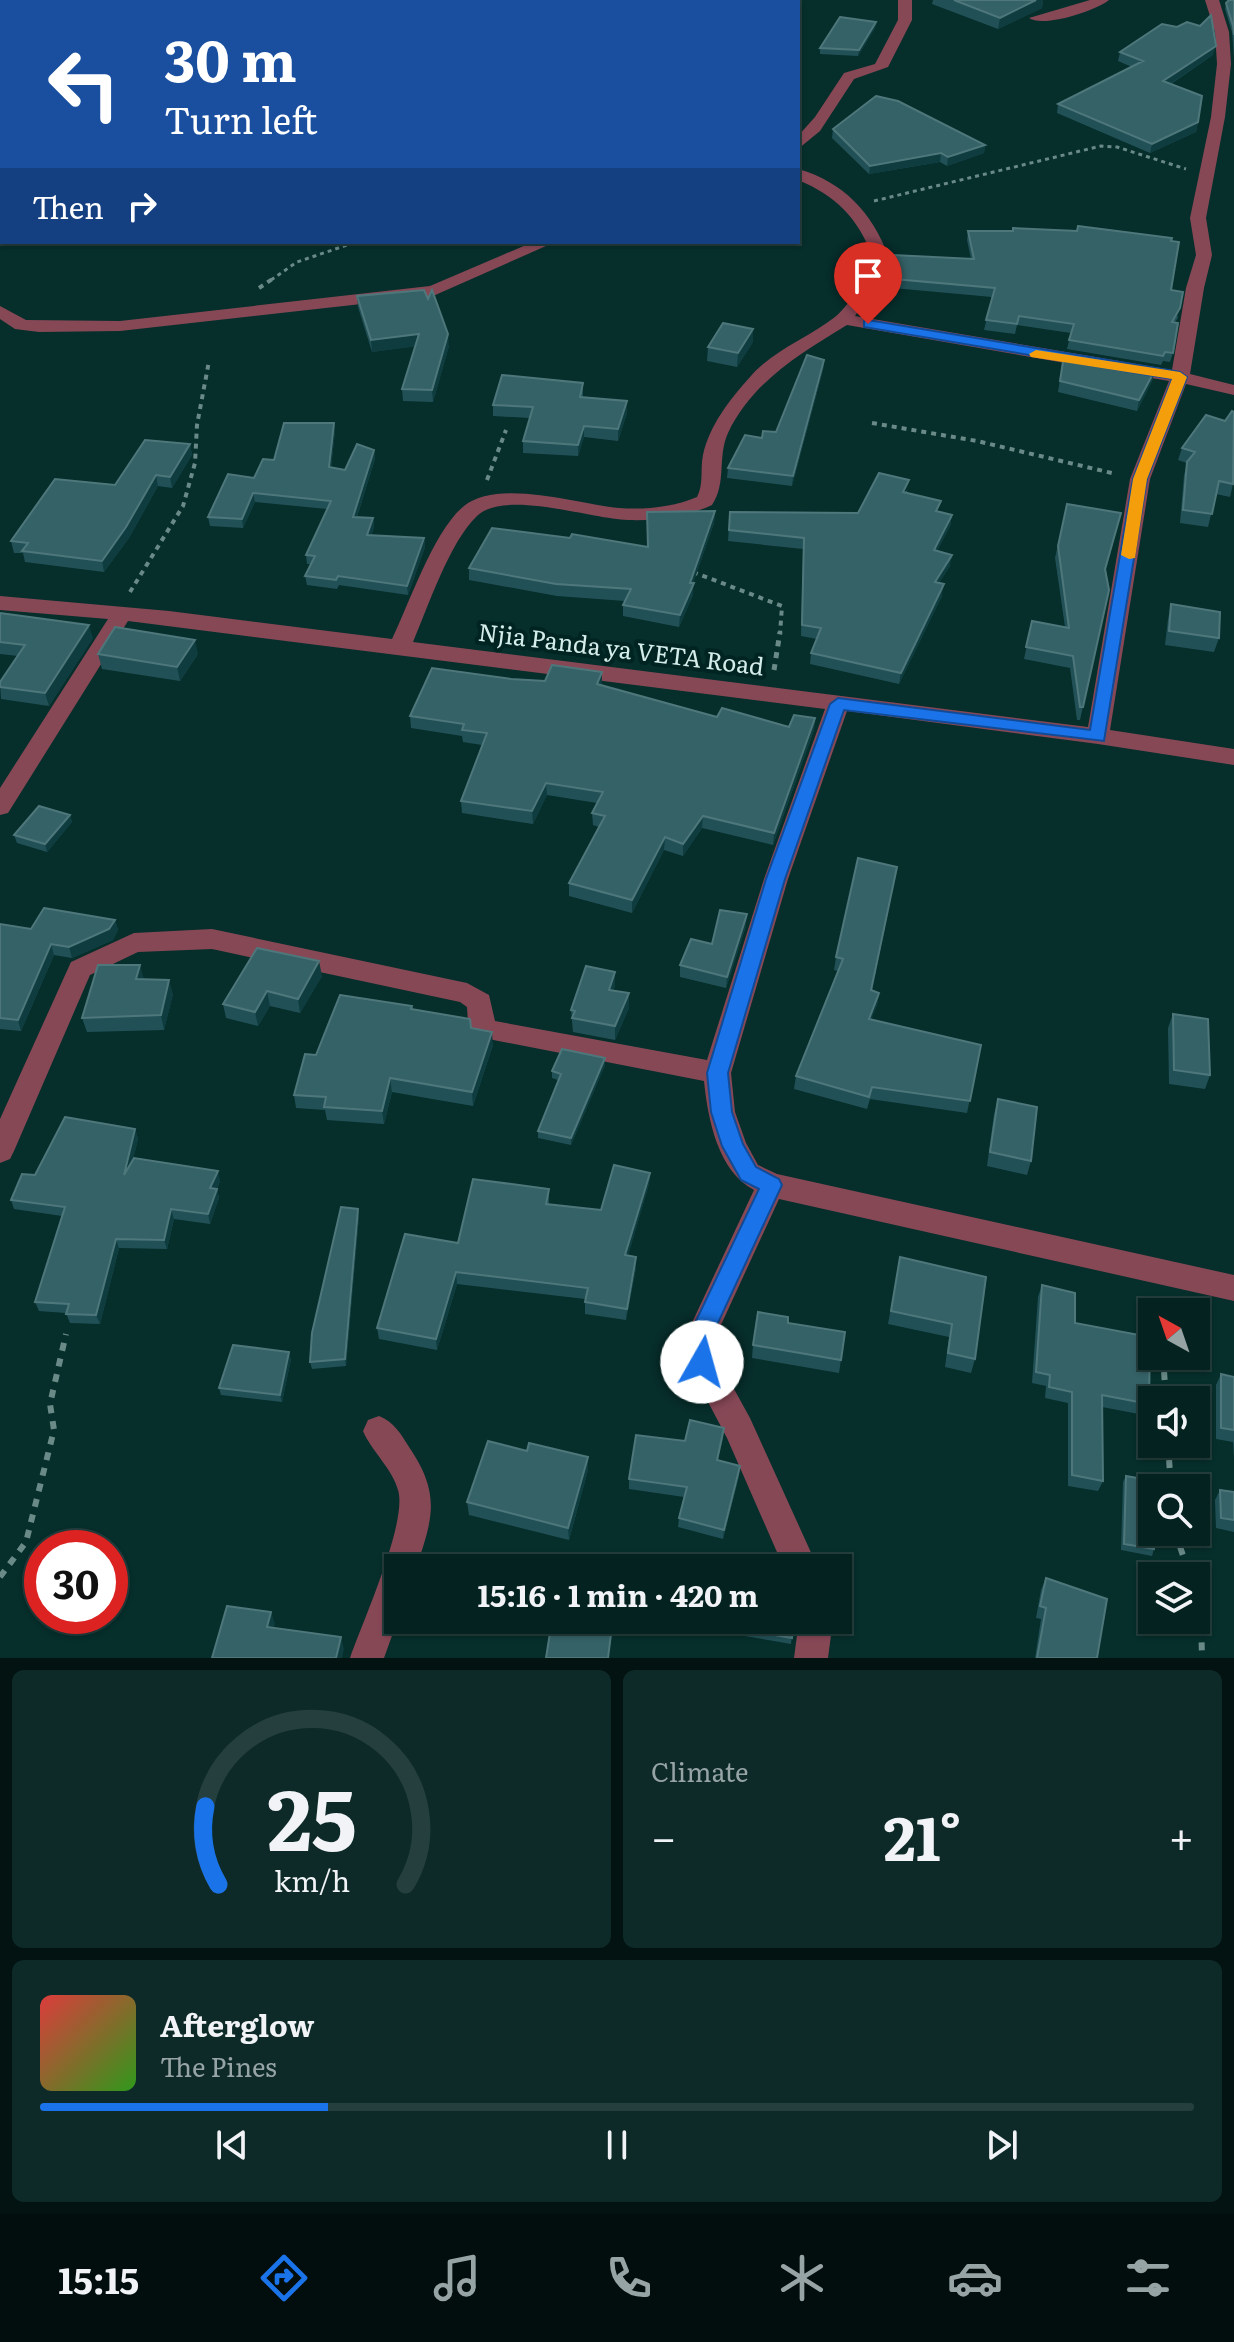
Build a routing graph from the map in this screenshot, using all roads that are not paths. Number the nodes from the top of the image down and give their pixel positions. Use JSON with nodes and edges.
{"nodes":[{"id":1,"x":905,"y":0,"type":"edge"},
{"id":2,"x":1102,"y":0,"type":"edge"},
{"id":3,"x":1212,"y":0,"type":"edge"},
{"id":4,"x":1036,"y":18,"type":"edge"},
{"id":5,"x":800,"y":124,"type":"edge"},
{"id":6,"x":814,"y":130,"type":"junction"},
{"id":7,"x":800,"y":142,"type":"edge"},
{"id":8,"x":800,"y":175,"type":"edge"},
{"id":9,"x":542,"y":244,"type":"edge"},
{"id":10,"x":0,"y":311,"type":"edge"},
{"id":11,"x":844,"y":319,"type":"junction"},
{"id":12,"x":1180,"y":377,"type":"junction"},
{"id":13,"x":1234,"y":390,"type":"edge"},
{"id":14,"x":0,"y":603,"type":"edge"},
{"id":15,"x":119,"y":614,"type":"junction"},
{"id":16,"x":399,"y":648,"type":"junction"},
{"id":17,"x":838,"y":704,"type":"junction"},
{"id":18,"x":1098,"y":736,"type":"junction"},
{"id":19,"x":1234,"y":757,"type":"edge"},
{"id":20,"x":0,"y":807,"type":"edge"},
{"id":21,"x":717,"y":1073,"type":"junction"},
{"id":22,"x":0,"y":1151,"type":"edge"},
{"id":23,"x":771,"y":1185,"type":"junction"},
{"id":24,"x":1234,"y":1288,"type":"edge"},
{"id":25,"x":379,"y":1431,"type":"dead end"},
{"id":26,"x":403,"y":1554,"type":"edge"},
{"id":27,"x":795,"y":1554,"type":"edge"},
{"id":28,"x":384,"y":1609,"type":"edge"},
{"id":29,"x":816,"y":1634,"type":"edge"},
{"id":30,"x":367,"y":1658,"type":"edge"},
{"id":31,"x":811,"y":1658,"type":"edge"}],
"edges":[{"from":1,"to":6,"type":"street"},
{"from":2,"to":4,"type":"street"},
{"from":3,"to":12,"type":"street"},
{"from":5,"to":6,"type":"street"},
{"from":6,"to":7,"type":"street"},
{"from":8,"to":11,"type":"street"},
{"from":9,"to":10,"type":"street"},
{"from":11,"to":12,"type":"street"},
{"from":11,"to":16,"type":"street"},
{"from":12,"to":13,"type":"street"},
{"from":12,"to":18,"type":"street"},
{"from":14,"to":15,"type":"street","name":"Njia Panda ya VETA Road"},
{"from":15,"to":16,"type":"street","name":"Njia Panda ya VETA Road"},
{"from":15,"to":20,"type":"street"},
{"from":16,"to":17,"type":"street","name":"Njia Panda ya VETA Road"},
{"from":17,"to":18,"type":"street","name":"Njia Panda ya VETA Road"},
{"from":17,"to":21,"type":"street"},
{"from":18,"to":19,"type":"street","name":"Njia Panda ya VETA Road"},
{"from":21,"to":22,"type":"street"},
{"from":21,"to":23,"type":"street"},
{"from":23,"to":24,"type":"street"},
{"from":23,"to":27,"type":"street"},
{"from":25,"to":26,"type":"street"},
{"from":28,"to":30,"type":"street"},
{"from":29,"to":31,"type":"street"}]}
